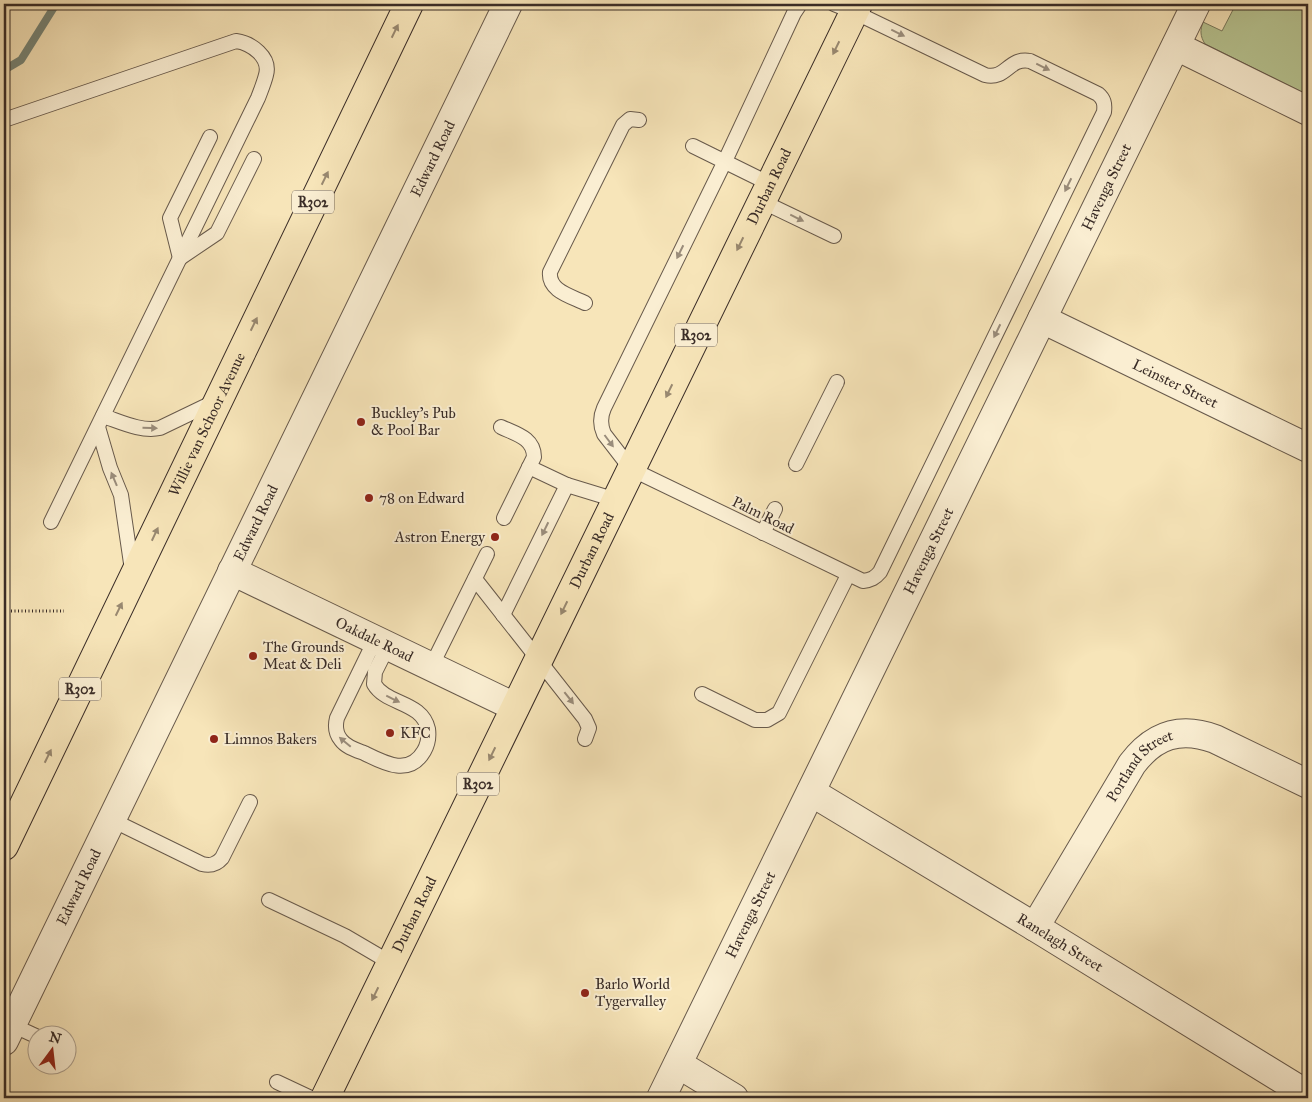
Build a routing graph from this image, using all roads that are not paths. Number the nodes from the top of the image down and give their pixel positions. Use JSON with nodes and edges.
{"nodes":[{"id":1,"x":409,"y":4,"type":"edge"},
{"id":2,"x":508,"y":4,"type":"edge"},
{"id":3,"x":800,"y":4,"type":"edge"},
{"id":4,"x":1196,"y":4,"type":"edge"},
{"id":5,"x":848,"y":6,"type":"edge"},
{"id":6,"x":1176,"y":46,"type":"junction"},
{"id":7,"x":1308,"y":111,"type":"edge"},
{"id":8,"x":4,"y":120,"type":"edge"},
{"id":9,"x":639,"y":120,"type":"dead end"},
{"id":10,"x":210,"y":137,"type":"dead end"},
{"id":11,"x":693,"y":146,"type":"dead end"},
{"id":12,"x":254,"y":159,"type":"dead end"},
{"id":13,"x":725,"y":161,"type":"junction"},
{"id":14,"x":766,"y":192,"type":"junction"},
{"id":15,"x":834,"y":236,"type":"dead end"},
{"id":16,"x":180,"y":258,"type":"junction"},
{"id":17,"x":585,"y":303,"type":"dead end"},
{"id":18,"x":1042,"y":319,"type":"junction"},
{"id":19,"x":837,"y":382,"type":"dead end"},
{"id":20,"x":218,"y":400,"type":"junction"},
{"id":21,"x":101,"y":421,"type":"junction"},
{"id":22,"x":502,"y":427,"type":"dead end"},
{"id":23,"x":1308,"y":448,"type":"edge"},
{"id":24,"x":796,"y":464,"type":"dead end"},
{"id":25,"x":529,"y":467,"type":"junction"},
{"id":26,"x":631,"y":470,"type":"junction"},
{"id":27,"x":567,"y":485,"type":"junction"},
{"id":28,"x":616,"y":500,"type":"junction"},
{"id":29,"x":775,"y":509,"type":"dead end"},
{"id":30,"x":504,"y":518,"type":"dead end"},
{"id":31,"x":51,"y":522,"type":"dead end"},
{"id":32,"x":763,"y":533,"type":"junction"},
{"id":33,"x":487,"y":554,"type":"dead end"},
{"id":34,"x":232,"y":571,"type":"junction"},
{"id":35,"x":848,"y":575,"type":"junction"},
{"id":36,"x":134,"y":578,"type":"junction"},
{"id":37,"x":475,"y":578,"type":"junction"},
{"id":38,"x":503,"y":615,"type":"junction"},
{"id":39,"x":382,"y":643,"type":"junction"},
{"id":40,"x":538,"y":660,"type":"junction"},
{"id":41,"x":431,"y":667,"type":"junction"},
{"id":42,"x":702,"y":694,"type":"dead end"},
{"id":43,"x":515,"y":707,"type":"junction"},
{"id":44,"x":585,"y":739,"type":"dead end"},
{"id":45,"x":1308,"y":784,"type":"edge"},
{"id":46,"x":811,"y":792,"type":"junction"},
{"id":47,"x":250,"y":802,"type":"dead end"},
{"id":48,"x":112,"y":820,"type":"junction"},
{"id":49,"x":4,"y":846,"type":"edge"},
{"id":50,"x":269,"y":900,"type":"dead end"},
{"id":51,"x":1035,"y":926,"type":"junction"},
{"id":52,"x":391,"y":962,"type":"junction"},
{"id":53,"x":8,"y":1033,"type":"edge"},
{"id":54,"x":28,"y":1036,"type":"edge"},
{"id":55,"x":678,"y":1064,"type":"junction"},
{"id":56,"x":277,"y":1082,"type":"dead end"},
{"id":57,"x":1308,"y":1095,"type":"edge"},
{"id":58,"x":311,"y":1098,"type":"edge"},
{"id":59,"x":325,"y":1098,"type":"edge"},
{"id":60,"x":662,"y":1098,"type":"edge"},
{"id":61,"x":734,"y":1098,"type":"edge"}],
"edges":[{"from":20,"to":1,"type":"main road","name":"Willie van Schoor Avenue","number":"R302","one_way":true},
{"from":2,"to":34,"type":"street","name":"Edward Road"},
{"from":3,"to":13,"type":"lane"},
{"from":4,"to":6,"type":"street","name":"Havenga Street"},
{"from":5,"to":14,"type":"main road","name":"Durban Road","number":"R302","one_way":true},
{"from":5,"to":35,"type":"lane","name":"Palm Road","one_way":true},
{"from":6,"to":7,"type":"street"},
{"from":6,"to":18,"type":"street","name":"Havenga Street"},
{"from":8,"to":16,"type":"lane"},
{"from":9,"to":17,"type":"lane"},
{"from":10,"to":16,"type":"lane"},
{"from":11,"to":13,"type":"lane"},
{"from":12,"to":16,"type":"lane"},
{"from":13,"to":14,"type":"lane"},
{"from":13,"to":26,"type":"lane","one_way":true},
{"from":14,"to":15,"type":"lane","one_way":true},
{"from":14,"to":26,"type":"main road","name":"Durban Road","number":"R302","one_way":true},
{"from":16,"to":21,"type":"lane"},
{"from":18,"to":23,"type":"street","name":"Leinster Street"},
{"from":18,"to":46,"type":"street","name":"Havenga Street"},
{"from":19,"to":24,"type":"lane"},
{"from":21,"to":20,"type":"lane","one_way":true},
{"from":36,"to":20,"type":"main road","name":"Willie van Schoor Avenue","number":"R302","one_way":true},
{"from":21,"to":31,"type":"lane"},
{"from":36,"to":21,"type":"lane","one_way":true},
{"from":22,"to":25,"type":"lane"},
{"from":25,"to":27,"type":"lane"},
{"from":25,"to":30,"type":"lane"},
{"from":26,"to":28,"type":"main road","name":"Durban Road","number":"R302"},
{"from":26,"to":32,"type":"lane","name":"Palm Road"},
{"from":27,"to":28,"type":"lane"},
{"from":27,"to":38,"type":"lane","one_way":true},
{"from":28,"to":40,"type":"main road","name":"Durban Road","number":"R302","one_way":true},
{"from":29,"to":32,"type":"lane"},
{"from":32,"to":35,"type":"lane","name":"Palm Road"},
{"from":33,"to":37,"type":"lane"},
{"from":34,"to":39,"type":"street","name":"Oakdale Road"},
{"from":34,"to":48,"type":"street","name":"Edward Road"},
{"from":35,"to":42,"type":"lane"},
{"from":49,"to":36,"type":"main road","name":"Willie van Schoor Avenue","number":"R302","one_way":true},
{"from":37,"to":38,"type":"lane"},
{"from":37,"to":41,"type":"lane"},
{"from":38,"to":40,"type":"lane"},
{"from":39,"to":39,"type":"lane","one_way":true},
{"from":39,"to":41,"type":"street","name":"Oakdale Road"},
{"from":40,"to":43,"type":"main road","name":"Durban Road","number":"R302"},
{"from":40,"to":44,"type":"lane","one_way":true},
{"from":41,"to":43,"type":"street","name":"Oakdale Road"},
{"from":43,"to":52,"type":"main road","name":"Durban Road","number":"R302","one_way":true},
{"from":45,"to":51,"type":"street","name":"Portland Street"},
{"from":46,"to":51,"type":"street","name":"Ranelagh Street"},
{"from":46,"to":55,"type":"street","name":"Havenga Street"},
{"from":47,"to":48,"type":"lane"},
{"from":48,"to":53,"type":"street","name":"Edward Road"},
{"from":50,"to":52,"type":"lane"},
{"from":51,"to":57,"type":"street","name":"Ranelagh Street"},
{"from":52,"to":59,"type":"main road","name":"Durban Road","number":"R302","one_way":true},
{"from":53,"to":54,"type":"lane"},
{"from":55,"to":60,"type":"street","name":"Havenga Street"},
{"from":55,"to":61,"type":"street"},
{"from":56,"to":58,"type":"lane"}]}
